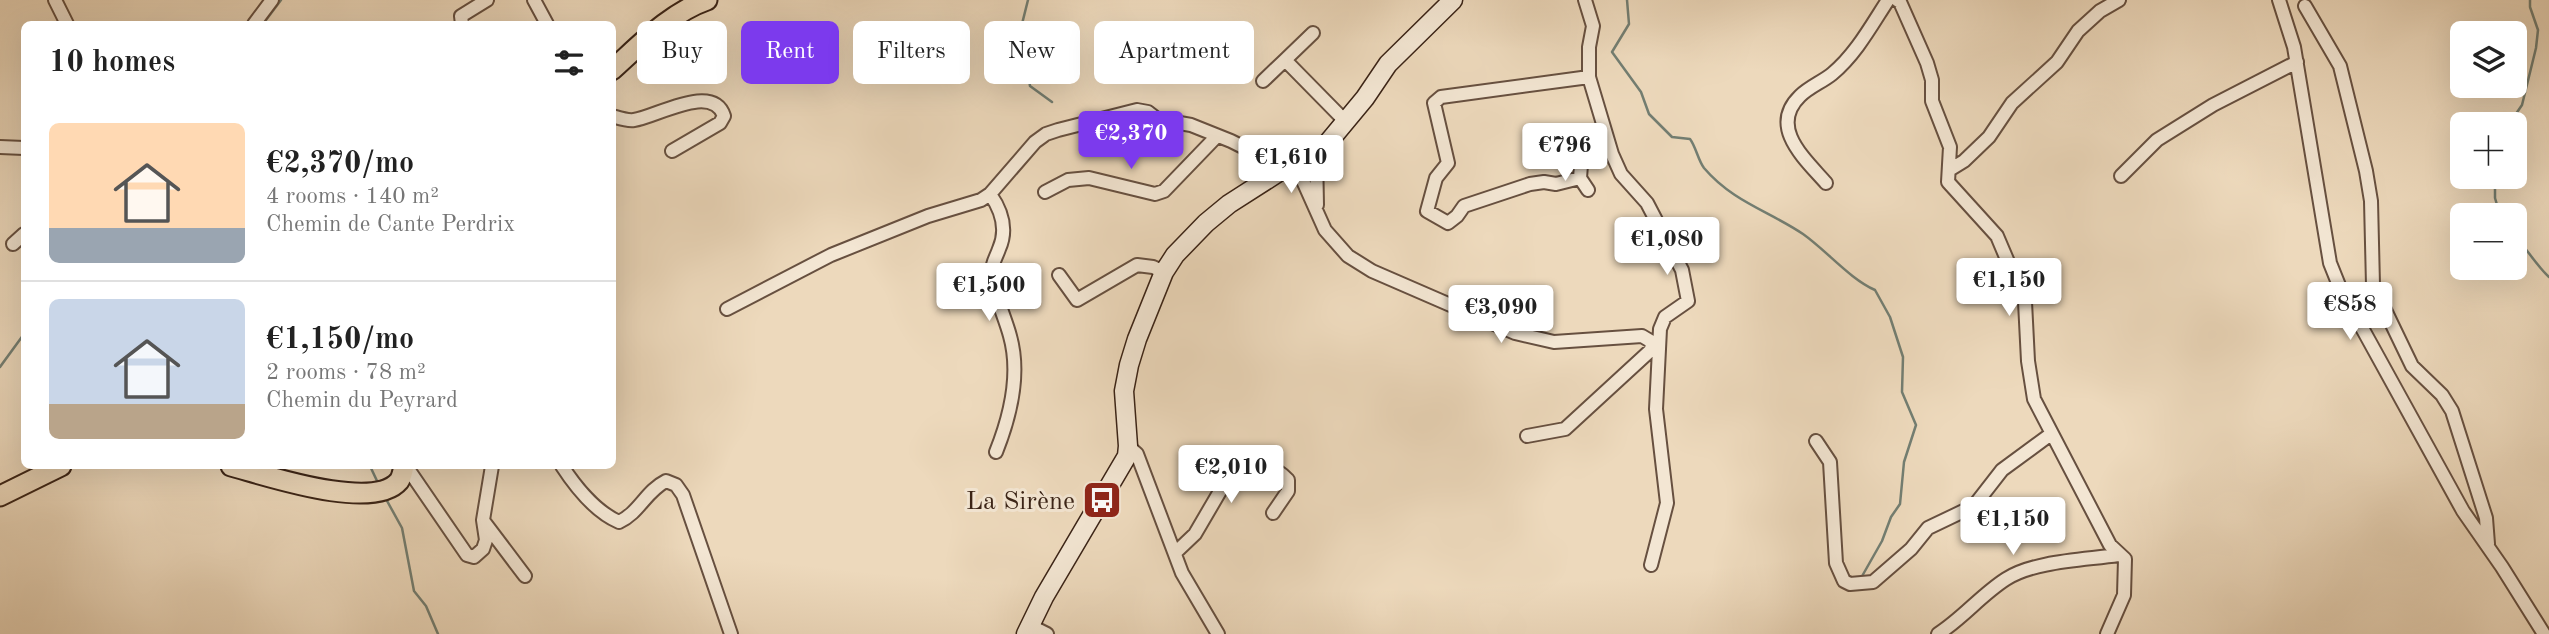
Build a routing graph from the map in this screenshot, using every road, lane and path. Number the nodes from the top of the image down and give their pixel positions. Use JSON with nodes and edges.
{"nodes":[{"id":1,"x":55,"y":0,"type":"edge"},
{"id":2,"x":272,"y":0,"type":"edge"},
{"id":3,"x":486,"y":0,"type":"edge"},
{"id":4,"x":534,"y":0,"type":"edge"},
{"id":5,"x":707,"y":0,"type":"edge"},
{"id":6,"x":1585,"y":0,"type":"edge"},
{"id":7,"x":1888,"y":0,"type":"edge"},
{"id":8,"x":1897,"y":0,"type":"edge"},
{"id":9,"x":2119,"y":0,"type":"edge"},
{"id":10,"x":2279,"y":0,"type":"edge"},
{"id":11,"x":1450,"y":1,"type":"edge"},
{"id":12,"x":2306,"y":2,"type":"edge"},
{"id":13,"x":66,"y":21,"type":"edge"},
{"id":14,"x":256,"y":21,"type":"edge"},
{"id":15,"x":462,"y":21,"type":"edge"},
{"id":16,"x":545,"y":21,"type":"edge"},
{"id":17,"x":1313,"y":33,"type":"dead end"},
{"id":18,"x":1285,"y":60,"type":"junction"},
{"id":19,"x":2297,"y":61,"type":"junction"},
{"id":20,"x":616,"y":67,"type":"edge"},
{"id":21,"x":1590,"y":77,"type":"junction"},
{"id":22,"x":1263,"y":80,"type":"dead end"},
{"id":23,"x":616,"y":117,"type":"edge"},
{"id":24,"x":1346,"y":122,"type":"junction"},
{"id":25,"x":1217,"y":136,"type":"junction"},
{"id":26,"x":0,"y":147,"type":"edge"},
{"id":27,"x":21,"y":148,"type":"edge"},
{"id":28,"x":672,"y":151,"type":"dead end"},
{"id":29,"x":1316,"y":153,"type":"junction"},
{"id":30,"x":1581,"y":164,"type":"dead end"},
{"id":31,"x":1289,"y":167,"type":"junction"},
{"id":32,"x":1951,"y":169,"type":"junction"},
{"id":33,"x":2121,"y":176,"type":"dead end"},
{"id":34,"x":1580,"y":178,"type":"junction"},
{"id":35,"x":1826,"y":183,"type":"dead end"},
{"id":36,"x":1588,"y":190,"type":"dead end"},
{"id":37,"x":1045,"y":192,"type":"dead end"},
{"id":38,"x":990,"y":194,"type":"junction"},
{"id":39,"x":1317,"y":212,"type":"junction"},
{"id":40,"x":21,"y":237,"type":"edge"},
{"id":41,"x":13,"y":244,"type":"dead end"},
{"id":42,"x":1164,"y":272,"type":"junction"},
{"id":43,"x":1059,"y":275,"type":"dead end"},
{"id":44,"x":727,"y":309,"type":"dead end"},
{"id":45,"x":2050,"y":434,"type":"junction"},
{"id":46,"x":1527,"y":436,"type":"dead end"},
{"id":47,"x":1816,"y":441,"type":"dead end"},
{"id":48,"x":1128,"y":446,"type":"junction"},
{"id":49,"x":996,"y":452,"type":"dead end"},
{"id":50,"x":55,"y":469,"type":"edge"},
{"id":51,"x":242,"y":469,"type":"edge"},
{"id":52,"x":404,"y":469,"type":"edge"},
{"id":53,"x":407,"y":469,"type":"edge"},
{"id":54,"x":492,"y":469,"type":"edge"},
{"id":55,"x":564,"y":469,"type":"edge"},
{"id":56,"x":0,"y":496,"type":"edge"},
{"id":57,"x":1273,"y":513,"type":"dead end"},
{"id":58,"x":483,"y":520,"type":"junction"},
{"id":59,"x":2489,"y":548,"type":"junction"},
{"id":60,"x":1175,"y":553,"type":"junction"},
{"id":61,"x":2118,"y":555,"type":"junction"},
{"id":62,"x":1651,"y":565,"type":"dead end"},
{"id":63,"x":525,"y":576,"type":"dead end"},
{"id":64,"x":1028,"y":630,"type":"edge"},
{"id":65,"x":731,"y":634,"type":"edge"},
{"id":66,"x":1047,"y":634,"type":"edge"},
{"id":67,"x":1218,"y":634,"type":"edge"},
{"id":68,"x":1938,"y":634,"type":"edge"},
{"id":69,"x":2107,"y":634,"type":"edge"},
{"id":70,"x":2544,"y":634,"type":"edge"}],
"edges":[{"from":1,"to":13,"type":"street"},
{"from":2,"to":14,"type":"street"},
{"from":3,"to":15,"type":"street"},
{"from":4,"to":16,"type":"street"},
{"from":5,"to":20,"type":"main road"},
{"from":6,"to":21,"type":"street"},
{"from":7,"to":35,"type":"street"},
{"from":8,"to":32,"type":"street"},
{"from":9,"to":32,"type":"street"},
{"from":10,"to":19,"type":"street"},
{"from":11,"to":24,"type":"street"},
{"from":12,"to":59,"type":"street"},
{"from":17,"to":18,"type":"street"},
{"from":18,"to":22,"type":"street"},
{"from":18,"to":24,"type":"street"},
{"from":19,"to":33,"type":"street"},
{"from":19,"to":59,"type":"street"},
{"from":21,"to":34,"type":"street"},
{"from":21,"to":62,"type":"street"},
{"from":23,"to":28,"type":"street"},
{"from":24,"to":29,"type":"street"},
{"from":25,"to":31,"type":"street"},
{"from":25,"to":37,"type":"street"},
{"from":25,"to":38,"type":"street"},
{"from":26,"to":27,"type":"street"},
{"from":29,"to":31,"type":"street"},
{"from":29,"to":39,"type":"street"},
{"from":30,"to":34,"type":"street"},
{"from":31,"to":39,"type":"street"},
{"from":31,"to":42,"type":"street"},
{"from":32,"to":45,"type":"street"},
{"from":34,"to":36,"type":"street"},
{"from":38,"to":44,"type":"street"},
{"from":38,"to":49,"type":"street"},
{"from":39,"to":46,"type":"street"},
{"from":40,"to":41,"type":"street"},
{"from":42,"to":43,"type":"street"},
{"from":42,"to":48,"type":"street"},
{"from":45,"to":47,"type":"street"},
{"from":45,"to":61,"type":"street"},
{"from":48,"to":60,"type":"street"},
{"from":48,"to":64,"type":"street"},
{"from":50,"to":56,"type":"main road"},
{"from":51,"to":52,"type":"main road"},
{"from":53,"to":58,"type":"street"},
{"from":54,"to":58,"type":"street"},
{"from":55,"to":65,"type":"street"},
{"from":57,"to":60,"type":"street"},
{"from":58,"to":63,"type":"street"},
{"from":59,"to":70,"type":"street"},
{"from":60,"to":67,"type":"street"},
{"from":61,"to":68,"type":"street"},
{"from":61,"to":69,"type":"street"},
{"from":64,"to":66,"type":"street"}]}
